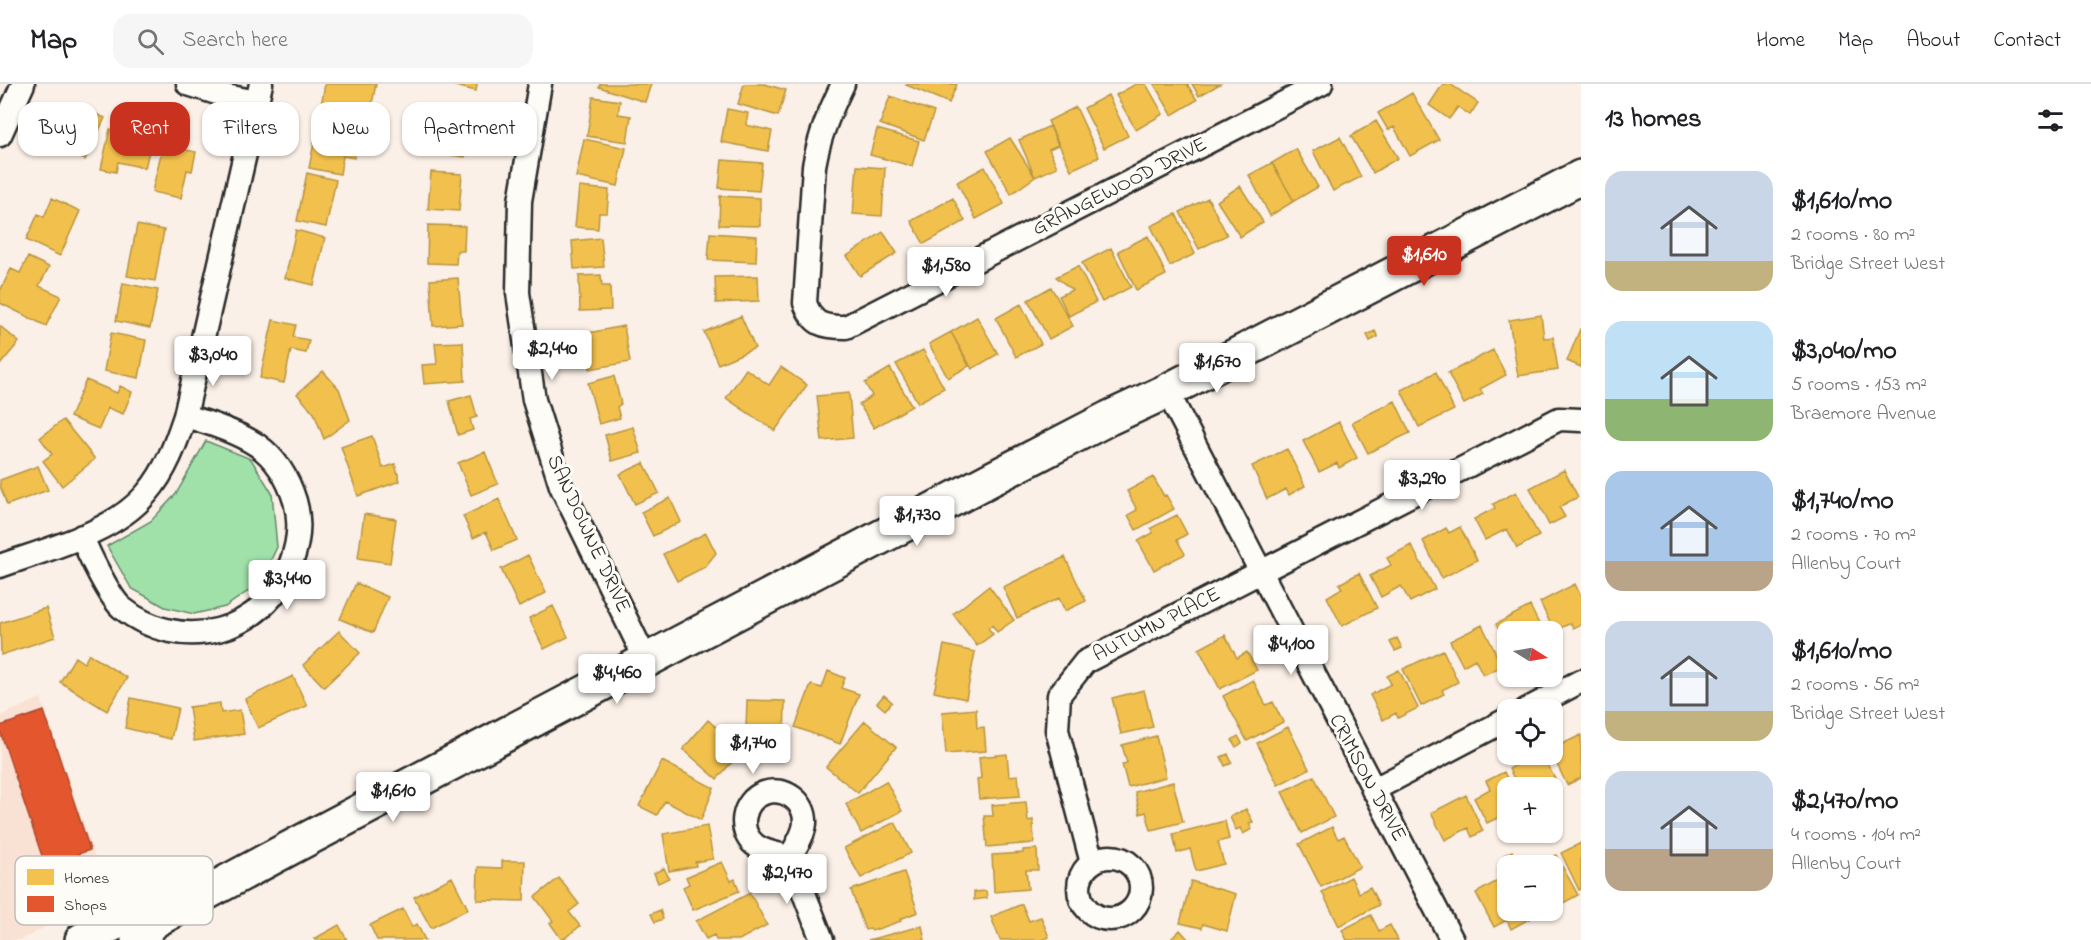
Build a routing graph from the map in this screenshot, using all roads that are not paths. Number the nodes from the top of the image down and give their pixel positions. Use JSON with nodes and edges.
{"nodes":[{"id":1,"x":23,"y":84,"type":"edge"},
{"id":2,"x":188,"y":84,"type":"edge"},
{"id":3,"x":540,"y":84,"type":"edge"},
{"id":4,"x":843,"y":84,"type":"edge"},
{"id":5,"x":1321,"y":84,"type":"edge"},
{"id":6,"x":259,"y":93,"type":"edge"},
{"id":7,"x":0,"y":135,"type":"edge"},
{"id":8,"x":1581,"y":177,"type":"edge"},
{"id":9,"x":1167,"y":392,"type":"junction"},
{"id":10,"x":185,"y":416,"type":"junction"},
{"id":11,"x":1581,"y":420,"type":"edge"},
{"id":12,"x":82,"y":536,"type":"junction"},
{"id":13,"x":0,"y":566,"type":"edge"},
{"id":14,"x":1259,"y":572,"type":"junction"},
{"id":15,"x":646,"y":660,"type":"junction"},
{"id":16,"x":1581,"y":681,"type":"edge"},
{"id":17,"x":1547,"y":699,"type":"edge"},
{"id":18,"x":1497,"y":725,"type":"edge"},
{"id":19,"x":1373,"y":790,"type":"junction"},
{"id":20,"x":790,"y":857,"type":"dead end"},
{"id":21,"x":1092,"y":863,"type":"dead end"},
{"id":22,"x":213,"y":895,"type":"edge"},
{"id":23,"x":111,"y":925,"type":"edge"},
{"id":24,"x":82,"y":940,"type":"edge"},
{"id":25,"x":822,"y":940,"type":"edge"},
{"id":26,"x":1452,"y":940,"type":"edge"}],
"edges":[{"from":1,"to":7,"type":"street"},
{"from":2,"to":6,"type":"street"},
{"from":3,"to":15,"type":"street","name":"SANDOWNE DRIVE"},
{"from":4,"to":5,"type":"street","name":"GRANGEWOOD DRIVE"},
{"from":6,"to":10,"type":"street"},
{"from":8,"to":9,"type":"main road"},
{"from":9,"to":14,"type":"street","name":"CRIMSON DRIVE"},
{"from":9,"to":15,"type":"main road"},
{"from":10,"to":12,"type":"street"},
{"from":10,"to":12,"type":"street"},
{"from":11,"to":14,"type":"street","name":"AUTUMN PLACE"},
{"from":12,"to":13,"type":"street"},
{"from":14,"to":19,"type":"street","name":"CRIMSON DRIVE"},
{"from":14,"to":21,"type":"street","name":"AUTUMN PLACE"},
{"from":15,"to":22,"type":"main road"},
{"from":16,"to":17,"type":"street"},
{"from":18,"to":19,"type":"street"},
{"from":19,"to":26,"type":"street","name":"CRIMSON DRIVE"},
{"from":20,"to":25,"type":"street"},
{"from":23,"to":24,"type":"main road"}]}
